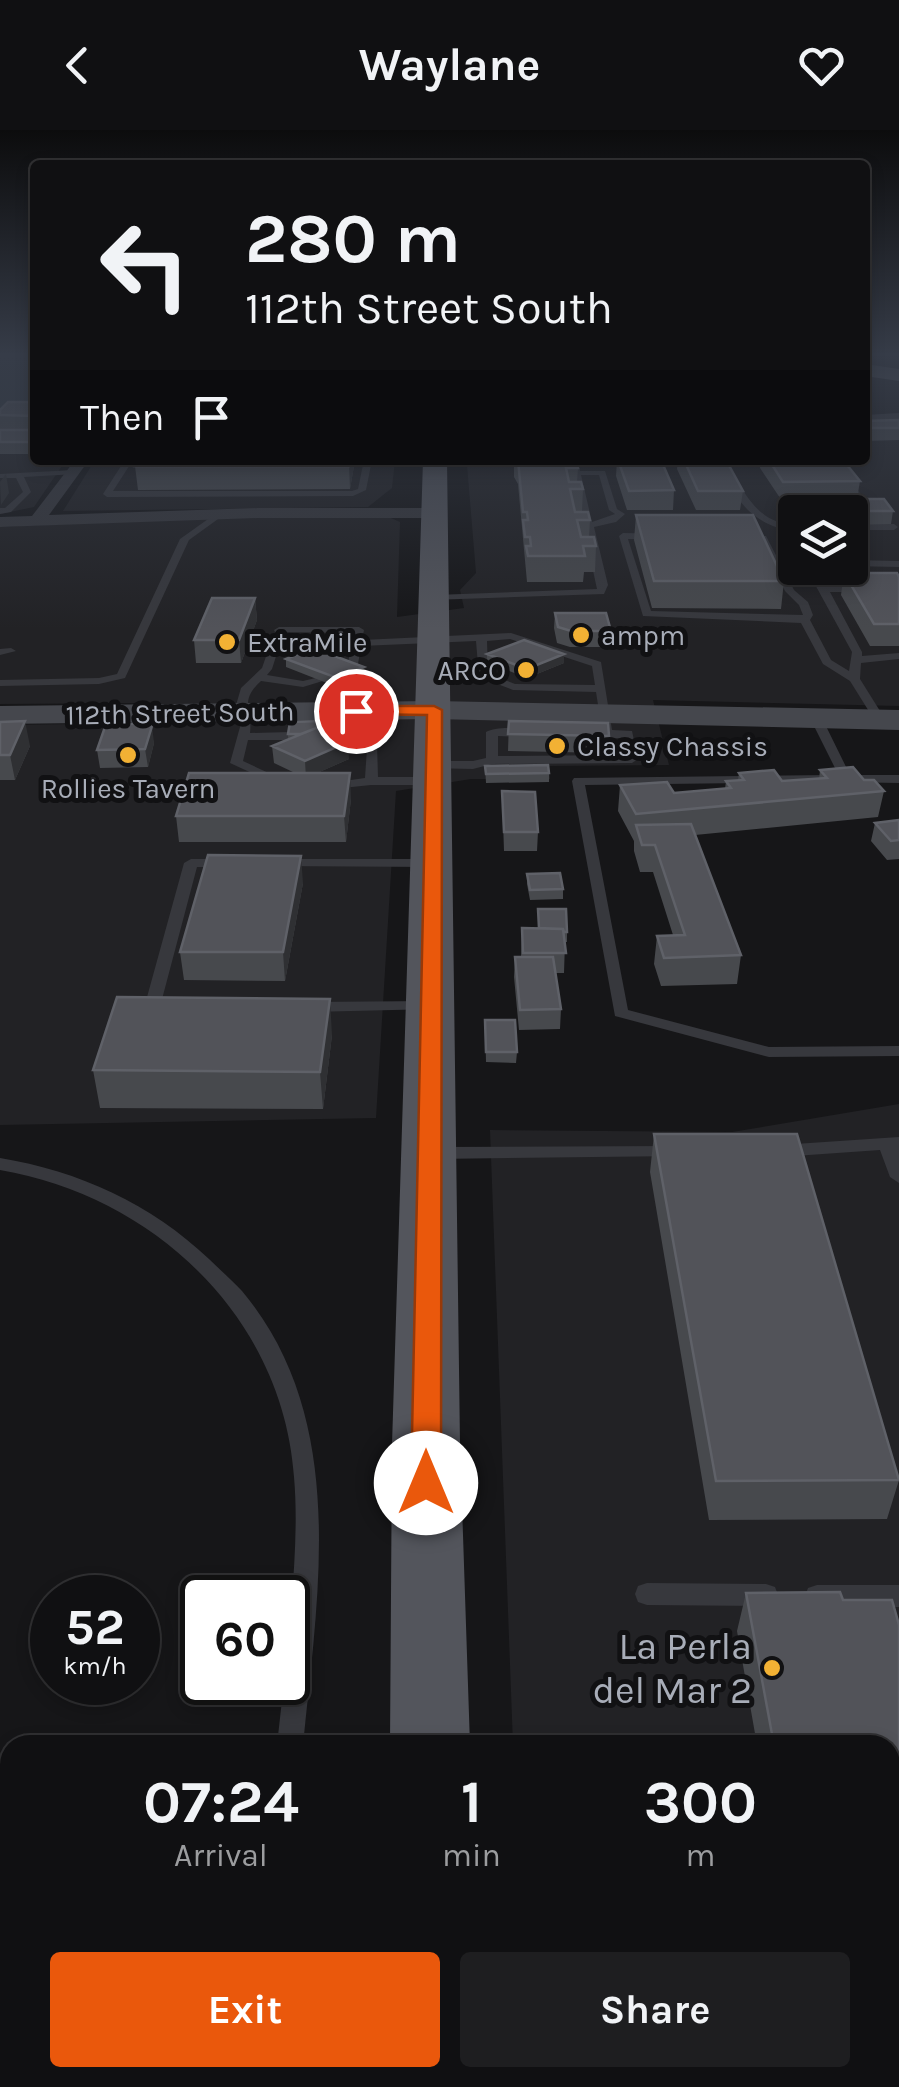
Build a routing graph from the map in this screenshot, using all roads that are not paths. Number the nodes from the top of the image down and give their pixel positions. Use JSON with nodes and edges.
{"nodes":[{"id":1,"x":78,"y":465,"type":"edge"},
{"id":2,"x":126,"y":465,"type":"edge"},
{"id":3,"x":367,"y":465,"type":"edge"},
{"id":4,"x":435,"y":465,"type":"edge"},
{"id":5,"x":575,"y":465,"type":"edge"},
{"id":6,"x":835,"y":465,"type":"edge"},
{"id":7,"x":725,"y":466,"type":"edge"},
{"id":8,"x":578,"y":473,"type":"junction"},
{"id":9,"x":0,"y":476,"type":"edge"},
{"id":10,"x":20,"y":476,"type":"junction"},
{"id":11,"x":213,"y":494,"type":"junction"},
{"id":12,"x":859,"y":495,"type":"edge"},
{"id":13,"x":0,"y":511,"type":"edge"},
{"id":14,"x":435,"y":513,"type":"junction"},
{"id":15,"x":213,"y":514,"type":"junction"},
{"id":16,"x":38,"y":521,"type":"junction"},
{"id":17,"x":0,"y":522,"type":"edge"},
{"id":18,"x":778,"y":525,"type":"edge"},
{"id":19,"x":587,"y":526,"type":"junction"},
{"id":20,"x":868,"y":527,"type":"edge"},
{"id":21,"x":894,"y":527,"type":"edge"},
{"id":22,"x":868,"y":563,"type":"edge"},
{"id":23,"x":899,"y":564,"type":"edge"},
{"id":24,"x":822,"y":585,"type":"edge"},
{"id":25,"x":824,"y":588,"type":"junction"},
{"id":26,"x":899,"y":589,"type":"edge"},
{"id":27,"x":435,"y":598,"type":"junction"},
{"id":28,"x":805,"y":620,"type":"junction"},
{"id":29,"x":278,"y":634,"type":"dead end"},
{"id":30,"x":480,"y":636,"type":"junction"},
{"id":31,"x":435,"y":639,"type":"junction"},
{"id":32,"x":357,"y":641,"type":"junction"},
{"id":33,"x":899,"y":656,"type":"edge"},
{"id":34,"x":858,"y":660,"type":"junction"},
{"id":35,"x":346,"y":668,"type":"edge"},
{"id":36,"x":258,"y":677,"type":"junction"},
{"id":37,"x":854,"y":679,"type":"junction"},
{"id":38,"x":320,"y":680,"type":"edge"},
{"id":39,"x":0,"y":683,"type":"edge"},
{"id":40,"x":434,"y":710,"type":"junction"},
{"id":41,"x":0,"y":715,"type":"edge"},
{"id":42,"x":600,"y":718,"type":"junction"},
{"id":43,"x":816,"y":718,"type":"junction"},
{"id":44,"x":889,"y":720,"type":"edge"},
{"id":45,"x":242,"y":724,"type":"junction"},
{"id":46,"x":550,"y":733,"type":"edge"},
{"id":47,"x":290,"y":736,"type":"edge"},
{"id":48,"x":322,"y":736,"type":"edge"},
{"id":49,"x":492,"y":760,"type":"junction"},
{"id":50,"x":433,"y":773,"type":"junction"},
{"id":51,"x":846,"y":779,"type":"junction"},
{"id":52,"x":899,"y":779,"type":"edge"},
{"id":53,"x":372,"y":781,"type":"junction"},
{"id":54,"x":293,"y":787,"type":"edge"},
{"id":55,"x":309,"y":787,"type":"edge"},
{"id":56,"x":248,"y":863,"type":"edge"},
{"id":57,"x":267,"y":863,"type":"edge"},
{"id":58,"x":432,"y":863,"type":"junction"},
{"id":59,"x":431,"y":1006,"type":"junction"},
{"id":60,"x":285,"y":1007,"type":"edge"},
{"id":61,"x":190,"y":1008,"type":"edge"},
{"id":62,"x":899,"y":1051,"type":"edge"},
{"id":63,"x":893,"y":1143,"type":"edge"},
{"id":64,"x":694,"y":1152,"type":"edge"},
{"id":65,"x":768,"y":1152,"type":"edge"},
{"id":66,"x":429,"y":1153,"type":"junction"},
{"id":67,"x":0,"y":1164,"type":"edge"},
{"id":68,"x":899,"y":1176,"type":"edge"},
{"id":69,"x":646,"y":1594,"type":"dead end"},
{"id":70,"x":899,"y":1596,"type":"edge"},
{"id":71,"x":291,"y":1735,"type":"edge"},
{"id":72,"x":430,"y":1735,"type":"edge"}],
"edges":[{"from":1,"to":10,"type":"lane"},
{"from":1,"to":16,"type":"street"},
{"from":2,"to":11,"type":"lane"},
{"from":3,"to":11,"type":"lane"},
{"from":4,"to":14,"type":"main road"},
{"from":5,"to":8,"type":"lane"},
{"from":6,"to":12,"type":"lane"},
{"from":7,"to":18,"type":"lane"},
{"from":8,"to":19,"type":"lane"},
{"from":8,"to":19,"type":"lane"},
{"from":9,"to":10,"type":"lane"},
{"from":10,"to":13,"type":"lane"},
{"from":11,"to":15,"type":"lane"},
{"from":14,"to":15,"type":"street"},
{"from":14,"to":27,"type":"main road"},
{"from":15,"to":16,"type":"street"},
{"from":15,"to":39,"type":"lane"},
{"from":16,"to":17,"type":"street"},
{"from":19,"to":27,"type":"lane"},
{"from":20,"to":21,"type":"lane"},
{"from":22,"to":23,"type":"lane"},
{"from":24,"to":25,"type":"lane"},
{"from":25,"to":26,"type":"lane"},
{"from":25,"to":34,"type":"lane"},
{"from":27,"to":31,"type":"main road"},
{"from":28,"to":28,"type":"lane"},
{"from":28,"to":37,"type":"lane"},
{"from":29,"to":32,"type":"lane"},
{"from":30,"to":31,"type":"lane"},
{"from":30,"to":42,"type":"lane"},
{"from":30,"to":42,"type":"lane"},
{"from":31,"to":32,"type":"lane"},
{"from":31,"to":40,"type":"main road"},
{"from":32,"to":35,"type":"lane"},
{"from":32,"to":36,"type":"lane"},
{"from":33,"to":34,"type":"lane"},
{"from":34,"to":37,"type":"lane"},
{"from":36,"to":38,"type":"lane"},
{"from":36,"to":45,"type":"lane"},
{"from":37,"to":44,"type":"lane"},
{"from":40,"to":42,"type":"main road","name":"112th Street South"},
{"from":40,"to":45,"type":"main road","name":"112th Street South"},
{"from":40,"to":50,"type":"main road"},
{"from":41,"to":45,"type":"main road","name":"112th Street South"},
{"from":42,"to":43,"type":"main road","name":"112th Street South"},
{"from":42,"to":49,"type":"lane"},
{"from":43,"to":44,"type":"main road","name":"112th Street South"},
{"from":43,"to":51,"type":"lane"},
{"from":45,"to":47,"type":"lane"},
{"from":45,"to":54,"type":"lane"},
{"from":46,"to":49,"type":"lane"},
{"from":48,"to":53,"type":"lane"},
{"from":49,"to":50,"type":"lane"},
{"from":50,"to":53,"type":"lane"},
{"from":50,"to":58,"type":"main road"},
{"from":51,"to":52,"type":"lane"},
{"from":51,"to":62,"type":"lane"},
{"from":53,"to":55,"type":"lane"},
{"from":56,"to":61,"type":"lane"},
{"from":57,"to":58,"type":"lane"},
{"from":58,"to":59,"type":"main road"},
{"from":59,"to":60,"type":"lane"},
{"from":59,"to":66,"type":"main road"},
{"from":63,"to":65,"type":"lane"},
{"from":63,"to":68,"type":"lane"},
{"from":64,"to":66,"type":"lane"},
{"from":66,"to":72,"type":"main road"},
{"from":67,"to":71,"type":"lane"},
{"from":69,"to":70,"type":"lane"}]}
